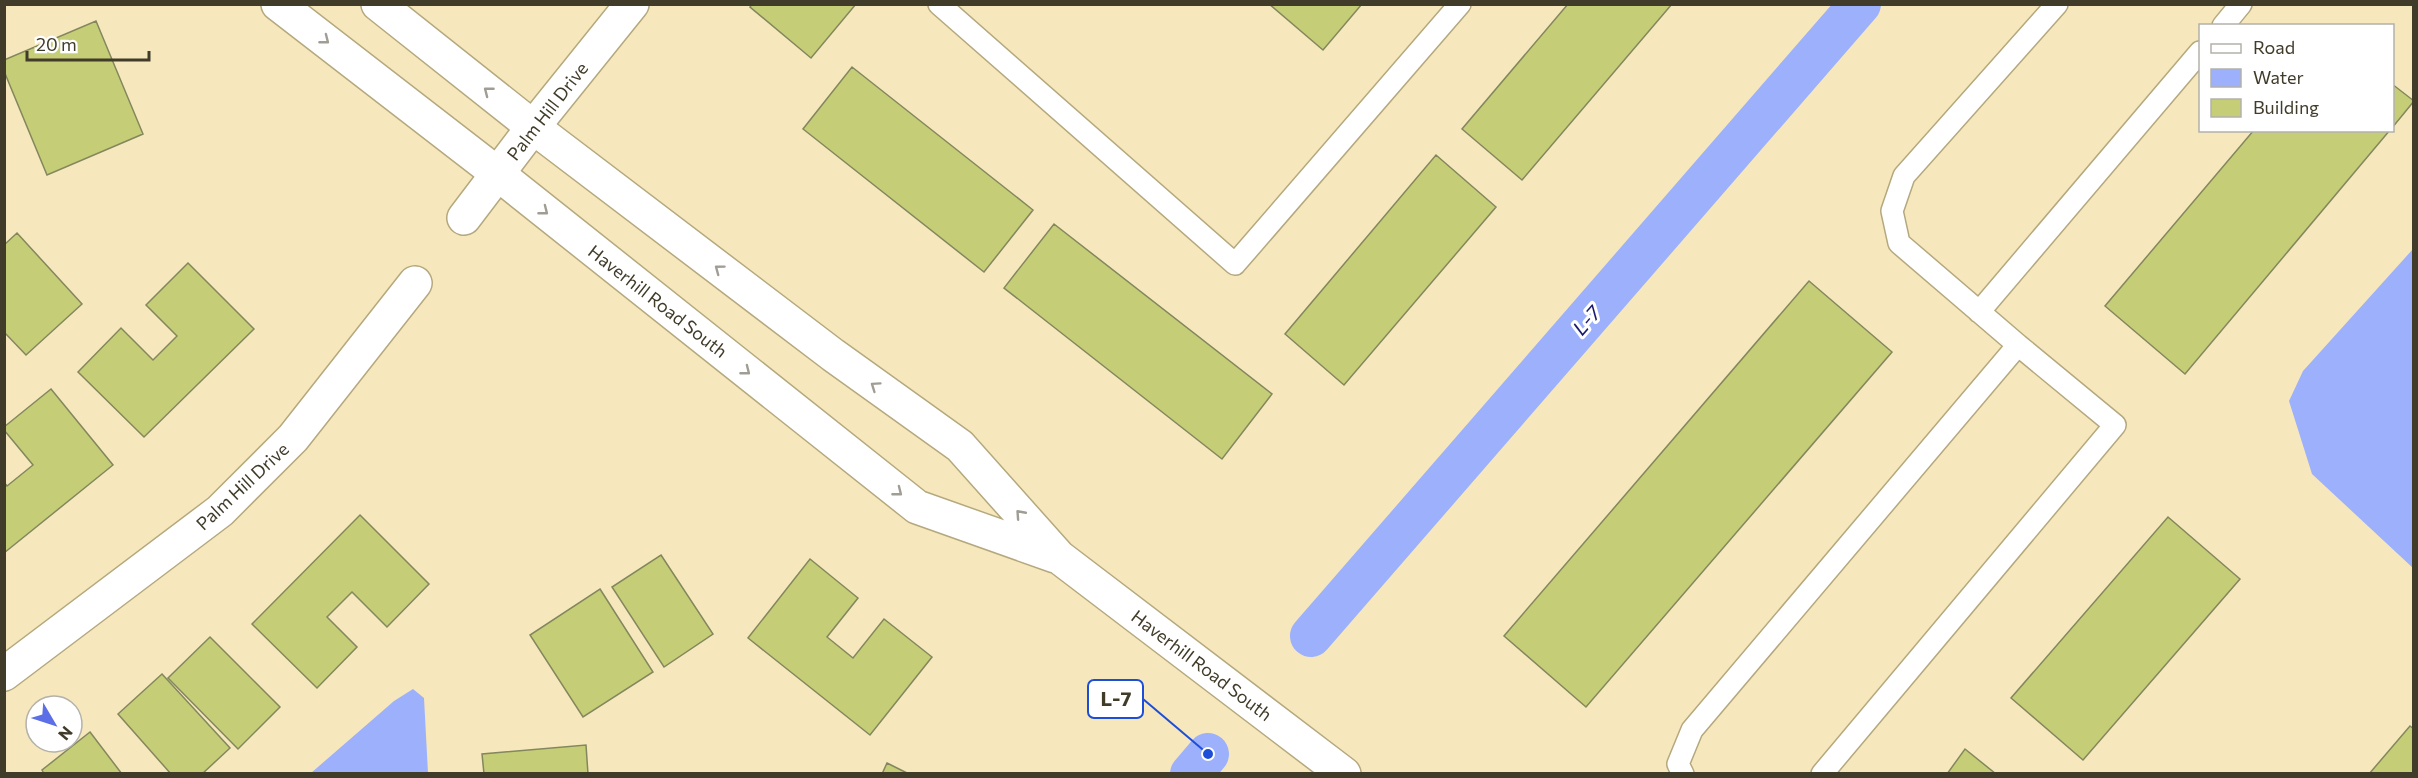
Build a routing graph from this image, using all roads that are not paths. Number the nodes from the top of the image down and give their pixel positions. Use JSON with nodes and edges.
{"nodes":[{"id":1,"x":278,"y":4,"type":"edge"},
{"id":2,"x":378,"y":4,"type":"edge"},
{"id":3,"x":632,"y":4,"type":"edge"},
{"id":4,"x":939,"y":4,"type":"edge"},
{"id":5,"x":1460,"y":4,"type":"edge"},
{"id":6,"x":2058,"y":4,"type":"edge"},
{"id":7,"x":2241,"y":4,"type":"edge"},
{"id":8,"x":2225,"y":24,"type":"edge"},
{"id":9,"x":2199,"y":53,"type":"edge"},
{"id":10,"x":533,"y":127,"type":"junction"},
{"id":11,"x":498,"y":174,"type":"junction"},
{"id":12,"x":464,"y":218,"type":"dead end"},
{"id":13,"x":415,"y":283,"type":"dead end"},
{"id":14,"x":1979,"y":312,"type":"junction"},
{"id":15,"x":2018,"y":345,"type":"junction"},
{"id":16,"x":1059,"y":557,"type":"junction"},
{"id":17,"x":4,"y":674,"type":"edge"},
{"id":18,"x":1344,"y":774,"type":"edge"},
{"id":19,"x":1683,"y":774,"type":"edge"},
{"id":20,"x":1822,"y":774,"type":"edge"}],
"edges":[{"from":1,"to":11,"type":"street","name":"Haverhill Road South","one_way":true},
{"from":10,"to":2,"type":"street","name":"Haverhill Road South","one_way":true},
{"from":3,"to":10,"type":"street","name":"Palm Hill Drive"},
{"from":4,"to":5,"type":"lane"},
{"from":6,"to":14,"type":"lane"},
{"from":7,"to":8,"type":"lane"},
{"from":9,"to":14,"type":"lane"},
{"from":10,"to":11,"type":"street","name":"Palm Hill Drive"},
{"from":16,"to":10,"type":"street","name":"Haverhill Road South","one_way":true},
{"from":11,"to":12,"type":"street","name":"Palm Hill Drive"},
{"from":11,"to":16,"type":"street","name":"Haverhill Road South","one_way":true},
{"from":13,"to":17,"type":"street","name":"Palm Hill Drive"},
{"from":14,"to":15,"type":"lane"},
{"from":15,"to":19,"type":"lane"},
{"from":15,"to":20,"type":"lane"},
{"from":16,"to":18,"type":"street","name":"Haverhill Road South"}]}
